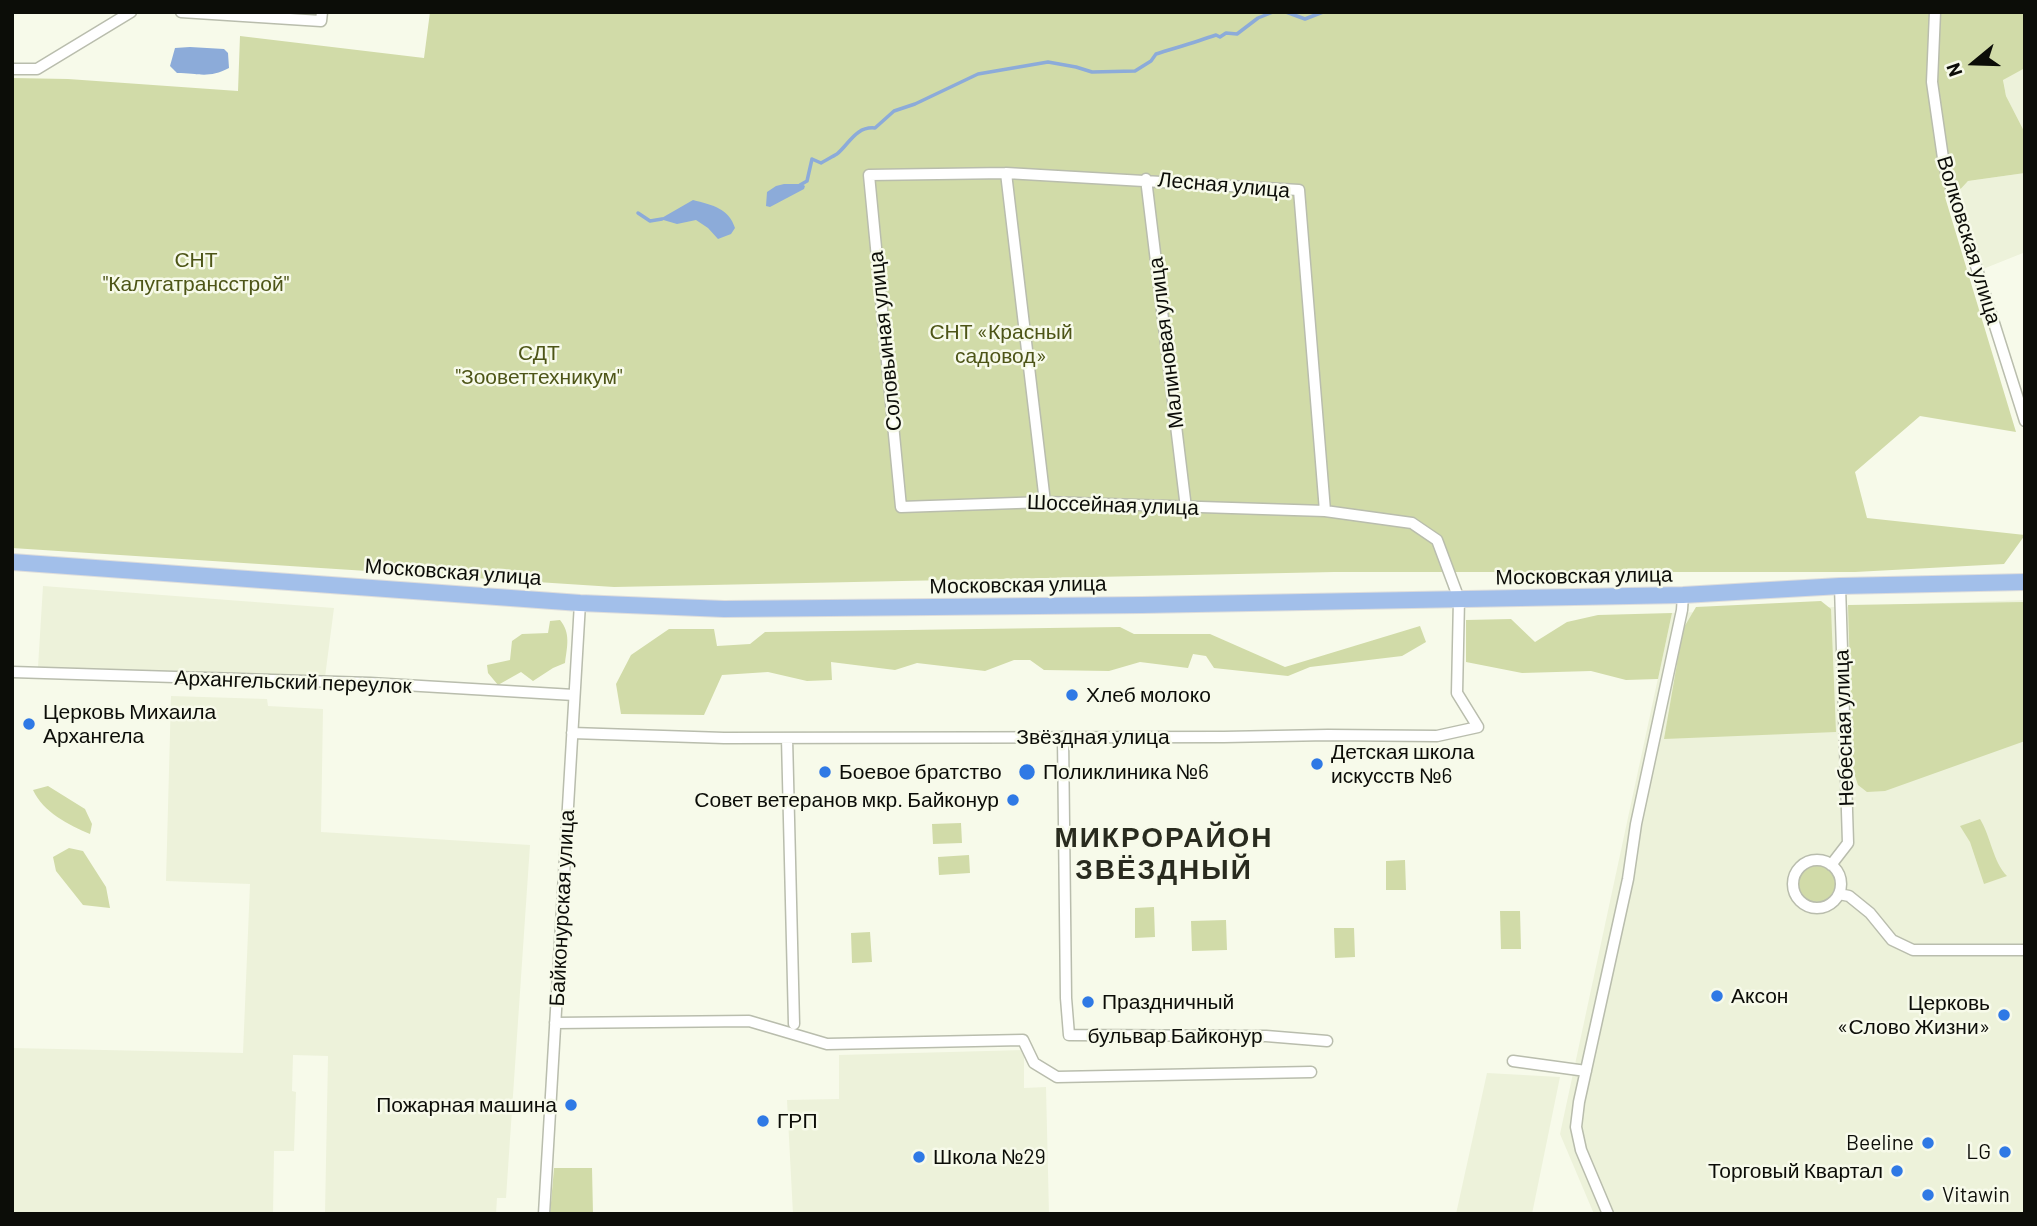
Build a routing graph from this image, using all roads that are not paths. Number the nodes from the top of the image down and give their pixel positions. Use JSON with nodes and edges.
{"nodes":[{"id":1,"x":131,"y":12,"type":"edge"},
{"id":2,"x":181,"y":12,"type":"edge"},
{"id":3,"x":322,"y":12,"type":"edge"},
{"id":4,"x":1935,"y":12,"type":"edge"},
{"id":5,"x":13,"y":69,"type":"edge"},
{"id":6,"x":1006,"y":173,"type":"junction"},
{"id":7,"x":869,"y":175,"type":"joint"},
{"id":8,"x":1146,"y":179,"type":"junction"},
{"id":9,"x":2025,"y":421,"type":"edge"},
{"id":10,"x":1045,"y":502,"type":"junction"},
{"id":11,"x":901,"y":507,"type":"joint"},
{"id":12,"x":1186,"y":508,"type":"junction"},
{"id":13,"x":1325,"y":512,"type":"junction"},
{"id":14,"x":12,"y":562,"type":"edge"},
{"id":15,"x":2025,"y":582,"type":"edge"},
{"id":16,"x":1840,"y":586,"type":"junction"},
{"id":17,"x":1683,"y":595,"type":"junction"},
{"id":18,"x":1459,"y":599,"type":"junction"},
{"id":19,"x":580,"y":603,"type":"junction"},
{"id":20,"x":12,"y":672,"type":"edge"},
{"id":21,"x":574,"y":695,"type":"junction"},
{"id":22,"x":572,"y":733,"type":"junction"},
{"id":23,"x":1063,"y":737,"type":"junction"},
{"id":24,"x":787,"y":738,"type":"junction"},
{"id":25,"x":1831,"y":865,"type":"junction"},
{"id":26,"x":1839,"y":894,"type":"junction"},
{"id":27,"x":2025,"y":950,"type":"edge"},
{"id":28,"x":555,"y":1023,"type":"junction"},
{"id":29,"x":794,"y":1024,"type":"dead end"},
{"id":30,"x":1327,"y":1041,"type":"dead end"},
{"id":31,"x":1513,"y":1061,"type":"dead end"},
{"id":32,"x":1586,"y":1071,"type":"junction"},
{"id":33,"x":1311,"y":1072,"type":"dead end"},
{"id":34,"x":544,"y":1214,"type":"edge"},
{"id":35,"x":1608,"y":1214,"type":"edge"}],
"edges":[{"from":1,"to":5,"type":"street"},
{"from":2,"to":3,"type":"street"},
{"from":4,"to":9,"type":"street","name":"Волковская улица"},
{"from":6,"to":7,"type":"street","name":"Лесная улица"},
{"from":6,"to":8,"type":"street","name":"Лесная улица"},
{"from":6,"to":10,"type":"street"},
{"from":7,"to":11,"type":"street","name":"Соловьиная улица"},
{"from":8,"to":12,"type":"street","name":"Малиновая улица"},
{"from":8,"to":13,"type":"street","name":"Лесная улица"},
{"from":10,"to":11,"type":"street","name":"Шоссейная улица"},
{"from":10,"to":12,"type":"street","name":"Шоссейная улица"},
{"from":12,"to":13,"type":"street","name":"Шоссейная улица"},
{"from":13,"to":18,"type":"street","name":"Шоссейная улица"},
{"from":14,"to":19,"type":"main road","name":"Московская улица"},
{"from":15,"to":16,"type":"main road","name":"Московская улица"},
{"from":16,"to":17,"type":"main road","name":"Московская улица"},
{"from":16,"to":25,"type":"street","name":"Небесная улица"},
{"from":17,"to":18,"type":"main road","name":"Московская улица"},
{"from":17,"to":32,"type":"street"},
{"from":18,"to":19,"type":"main road","name":"Московская улица"},
{"from":18,"to":23,"type":"street","name":"Звёздная улица"},
{"from":19,"to":21,"type":"street","name":"Байконурская улица"},
{"from":20,"to":21,"type":"street","name":"Архангельский переулок"},
{"from":21,"to":22,"type":"street","name":"Байконурская улица"},
{"from":22,"to":24,"type":"street","name":"Звёздная улица"},
{"from":22,"to":28,"type":"street","name":"Байконурская улица"},
{"from":23,"to":24,"type":"street","name":"Звёздная улица"},
{"from":23,"to":30,"type":"street","name":"бульвар Байконур"},
{"from":24,"to":29,"type":"street"},
{"from":25,"to":26,"type":"street"},
{"from":25,"to":26,"type":"street"},
{"from":26,"to":27,"type":"street"},
{"from":28,"to":33,"type":"street"},
{"from":28,"to":34,"type":"street","name":"Байконурская улица"},
{"from":31,"to":32,"type":"street"},
{"from":32,"to":35,"type":"street"}]}
